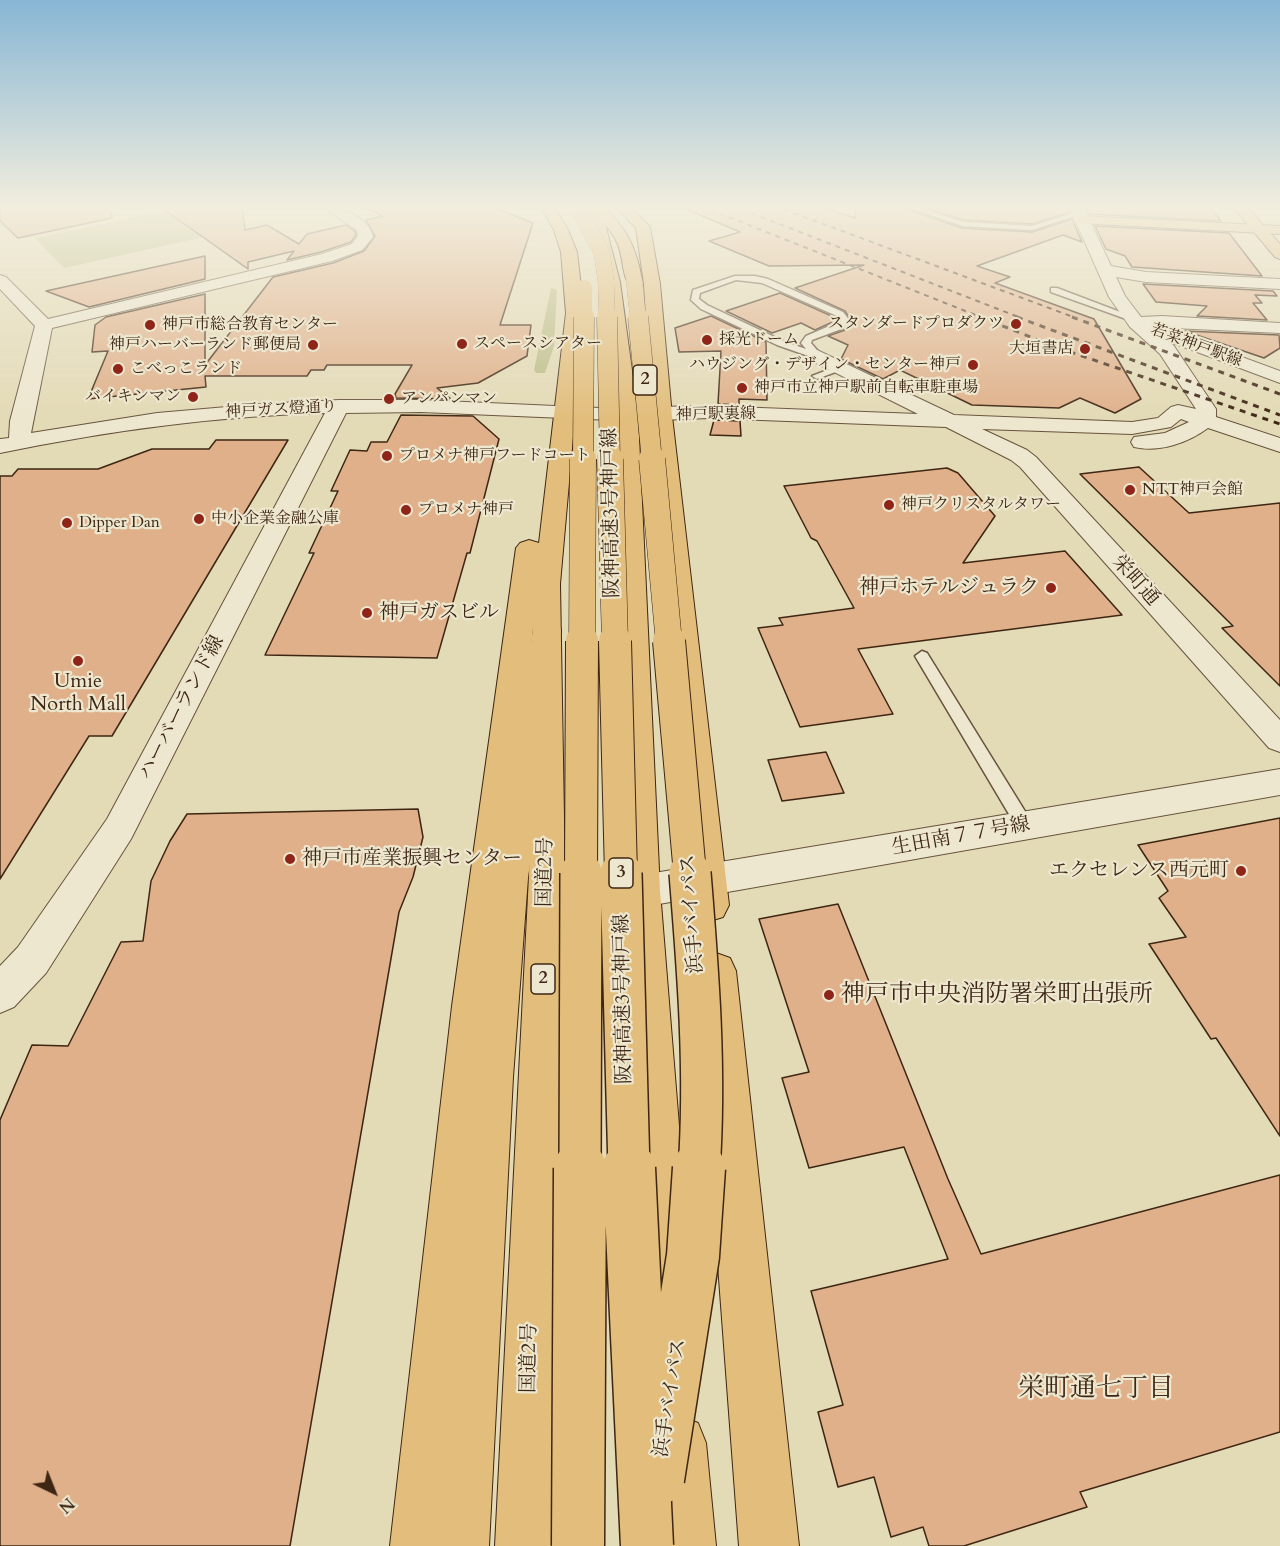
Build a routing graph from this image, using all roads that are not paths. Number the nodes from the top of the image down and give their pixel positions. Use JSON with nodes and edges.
{"nodes":[{"id":1,"x":242,"y":278,"type":"edge"},
{"id":2,"x":571,"y":278,"type":"edge"},
{"id":3,"x":583,"y":278,"type":"edge"},
{"id":4,"x":605,"y":278,"type":"edge"},
{"id":5,"x":611,"y":278,"type":"edge"},
{"id":6,"x":634,"y":278,"type":"edge"},
{"id":7,"x":651,"y":278,"type":"edge"},
{"id":8,"x":734,"y":278,"type":"edge"},
{"id":9,"x":755,"y":278,"type":"edge"},
{"id":10,"x":1109,"y":278,"type":"edge"},
{"id":11,"x":1168,"y":278,"type":"edge"},
{"id":12,"x":705,"y":279,"type":"dead end"},
{"id":13,"x":0,"y":280,"type":"edge"},
{"id":14,"x":714,"y":284,"type":"junction"},
{"id":15,"x":1280,"y":284,"type":"edge"},
{"id":16,"x":1054,"y":290,"type":"dead end"},
{"id":17,"x":1134,"y":321,"type":"junction"},
{"id":18,"x":44,"y":325,"type":"junction"},
{"id":19,"x":1280,"y":328,"type":"edge"},
{"id":20,"x":1145,"y":354,"type":"dead end"},
{"id":21,"x":817,"y":366,"type":"junction"},
{"id":22,"x":1280,"y":377,"type":"edge"},
{"id":23,"x":339,"y":406,"type":"junction"},
{"id":24,"x":564,"y":412,"type":"junction"},
{"id":25,"x":645,"y":415,"type":"junction"},
{"id":26,"x":947,"y":420,"type":"junction"},
{"id":27,"x":1205,"y":420,"type":"junction"},
{"id":28,"x":980,"y":436,"type":"junction"},
{"id":29,"x":10,"y":444,"type":"edge"},
{"id":30,"x":1280,"y":445,"type":"edge"},
{"id":31,"x":547,"y":630,"type":"junction"},
{"id":32,"x":922,"y":656,"type":"dead end"},
{"id":33,"x":1280,"y":740,"type":"edge"},
{"id":34,"x":1280,"y":782,"type":"edge"},
{"id":35,"x":1025,"y":826,"type":"junction"},
{"id":36,"x":708,"y":880,"type":"junction"},
{"id":37,"x":642,"y":891,"type":"junction"},
{"id":38,"x":0,"y":994,"type":"edge"},
{"id":39,"x":420,"y":1546,"type":"edge"},
{"id":40,"x":459,"y":1546,"type":"edge"},
{"id":41,"x":525,"y":1546,"type":"edge"},
{"id":42,"x":578,"y":1546,"type":"edge"},
{"id":43,"x":647,"y":1546,"type":"edge"},
{"id":44,"x":686,"y":1546,"type":"edge"},
{"id":45,"x":769,"y":1546,"type":"edge"}],
"edges":[{"from":1,"to":18,"type":"street"},
{"from":2,"to":24,"type":"main road","name":"国道2号","number":"2"},
{"from":3,"to":42,"type":"main road","name":"阪神高速3号神戸線","number":"3","bridge":true},
{"from":4,"to":43,"type":"main road","name":"阪神高速3号神戸線","number":"3","bridge":true},
{"from":5,"to":25,"type":"main road","number":"2"},
{"from":6,"to":43,"type":"main road","name":"浜手バイパス","number":"2","bridge":true},
{"from":7,"to":25,"type":"main road"},
{"from":8,"to":14,"type":"lane"},
{"from":9,"to":21,"type":"lane"},
{"from":10,"to":17,"type":"street","name":"若菜神戸駅線"},
{"from":11,"to":15,"type":"street"},
{"from":12,"to":14,"type":"lane"},
{"from":13,"to":18,"type":"street"},
{"from":14,"to":21,"type":"lane"},
{"from":16,"to":17,"type":"lane"},
{"from":17,"to":19,"type":"street"},
{"from":17,"to":20,"type":"street"},
{"from":17,"to":22,"type":"street","name":"若菜神戸駅線"},
{"from":17,"to":27,"type":"street"},
{"from":18,"to":29,"type":"street"},
{"from":21,"to":26,"type":"street","name":"栄町通"},
{"from":23,"to":24,"type":"street","name":"神戸ガス燈通り"},
{"from":23,"to":29,"type":"street","name":"神戸ガス燈通り"},
{"from":23,"to":38,"type":"street","name":"ハーバーランド線"},
{"from":24,"to":25,"type":"street","name":"神戸ガス燈通り"},
{"from":24,"to":31,"type":"main road","name":"国道2号","number":"2"},
{"from":24,"to":39,"type":"main road"},
{"from":25,"to":26,"type":"street","name":"神戸駅裏線"},
{"from":25,"to":28,"type":"street","name":"神戸駅裏線"},
{"from":25,"to":36,"type":"main road"},
{"from":25,"to":37,"type":"main road","number":"2"},
{"from":26,"to":27,"type":"street","name":"神戸駅裏線"},
{"from":26,"to":28,"type":"street","name":"栄町通"},
{"from":27,"to":28,"type":"street","name":"神戸駅裏線"},
{"from":27,"to":30,"type":"street","name":"神戸駅裏線"},
{"from":28,"to":33,"type":"street","name":"栄町通"},
{"from":31,"to":40,"type":"main road","number":"2"},
{"from":31,"to":41,"type":"main road","name":"国道2号","number":"2"},
{"from":32,"to":35,"type":"lane"},
{"from":34,"to":35,"type":"street","name":"生田南７７号線"},
{"from":35,"to":36,"type":"street","name":"生田南７７号線"},
{"from":36,"to":37,"type":"street","name":"生田南７７号線"},
{"from":36,"to":45,"type":"main road"},
{"from":37,"to":44,"type":"main road","number":"2"}]}
